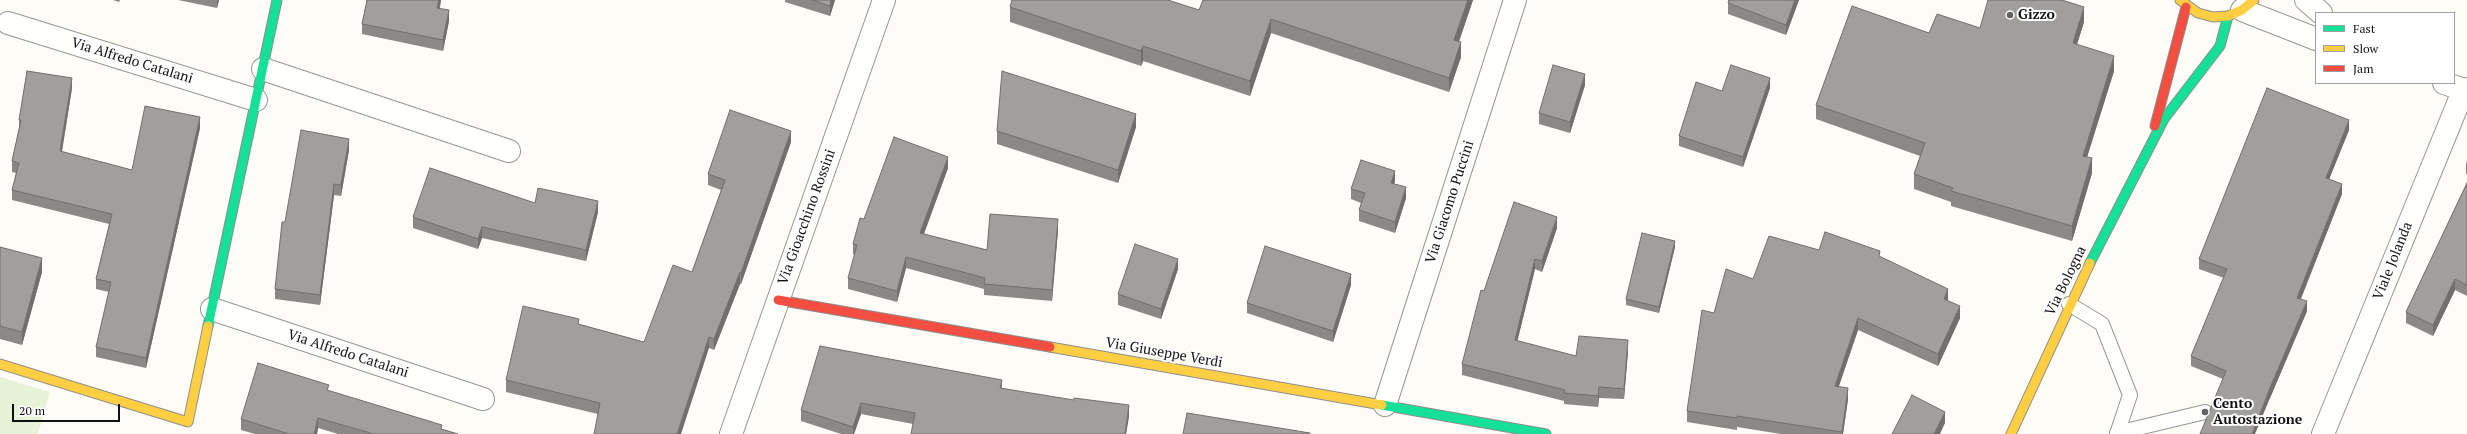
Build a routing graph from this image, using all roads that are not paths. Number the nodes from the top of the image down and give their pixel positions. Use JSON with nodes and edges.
{"nodes":[{"id":1,"x":277,"y":0,"type":"edge"},
{"id":2,"x":884,"y":0,"type":"edge"},
{"id":3,"x":1515,"y":0,"type":"edge"},
{"id":4,"x":2306,"y":0,"type":"edge"},
{"id":5,"x":2183,"y":3,"type":"edge"},
{"id":6,"x":2241,"y":9,"type":"edge"},
{"id":7,"x":2320,"y":12,"type":"edge"},
{"id":8,"x":8,"y":23,"type":"dead end"},
{"id":9,"x":2315,"y":39,"type":"edge"},
{"id":10,"x":263,"y":69,"type":"junction"},
{"id":11,"x":2458,"y":88,"type":"edge"},
{"id":12,"x":256,"y":100,"type":"junction"},
{"id":13,"x":2150,"y":143,"type":"junction"},
{"id":14,"x":509,"y":151,"type":"dead end"},
{"id":15,"x":778,"y":300,"type":"junction"},
{"id":16,"x":2069,"y":304,"type":"junction"},
{"id":17,"x":212,"y":309,"type":"junction"},
{"id":18,"x":0,"y":364,"type":"edge"},
{"id":19,"x":483,"y":400,"type":"dead end"},
{"id":20,"x":1385,"y":405,"type":"junction"},
{"id":21,"x":2205,"y":412,"type":"dead end"},
{"id":22,"x":731,"y":434,"type":"edge"},
{"id":23,"x":1546,"y":434,"type":"edge"},
{"id":24,"x":2011,"y":434,"type":"edge"},
{"id":25,"x":2117,"y":434,"type":"edge"},
{"id":26,"x":2323,"y":434,"type":"edge"}],
"edges":[{"from":1,"to":10,"type":"street"},
{"from":2,"to":15,"type":"street","name":"Via Gioacchino Rossini"},
{"from":3,"to":20,"type":"street","name":"Via Giacomo Puccini"},
{"from":4,"to":7,"type":"street"},
{"from":5,"to":6,"type":"street"},
{"from":5,"to":13,"type":"street","name":"Via Bologna"},
{"from":6,"to":9,"type":"street"},
{"from":6,"to":13,"type":"street","name":"Via Bologna"},
{"from":8,"to":12,"type":"street","name":"Via Alfredo Catalani"},
{"from":10,"to":12,"type":"street"},
{"from":10,"to":14,"type":"street"},
{"from":11,"to":26,"type":"street","name":"Viale Jolanda"},
{"from":12,"to":17,"type":"street"},
{"from":13,"to":16,"type":"street","name":"Via Bologna"},
{"from":15,"to":20,"type":"street","name":"Via Giuseppe Verdi"},
{"from":15,"to":22,"type":"street","name":"Via Gioacchino Rossini"},
{"from":16,"to":24,"type":"street","name":"Via Bologna"},
{"from":16,"to":25,"type":"lane"},
{"from":17,"to":18,"type":"street"},
{"from":17,"to":19,"type":"street","name":"Via Alfredo Catalani"},
{"from":20,"to":23,"type":"street","name":"Via Giuseppe Verdi"},
{"from":21,"to":25,"type":"lane"}]}
